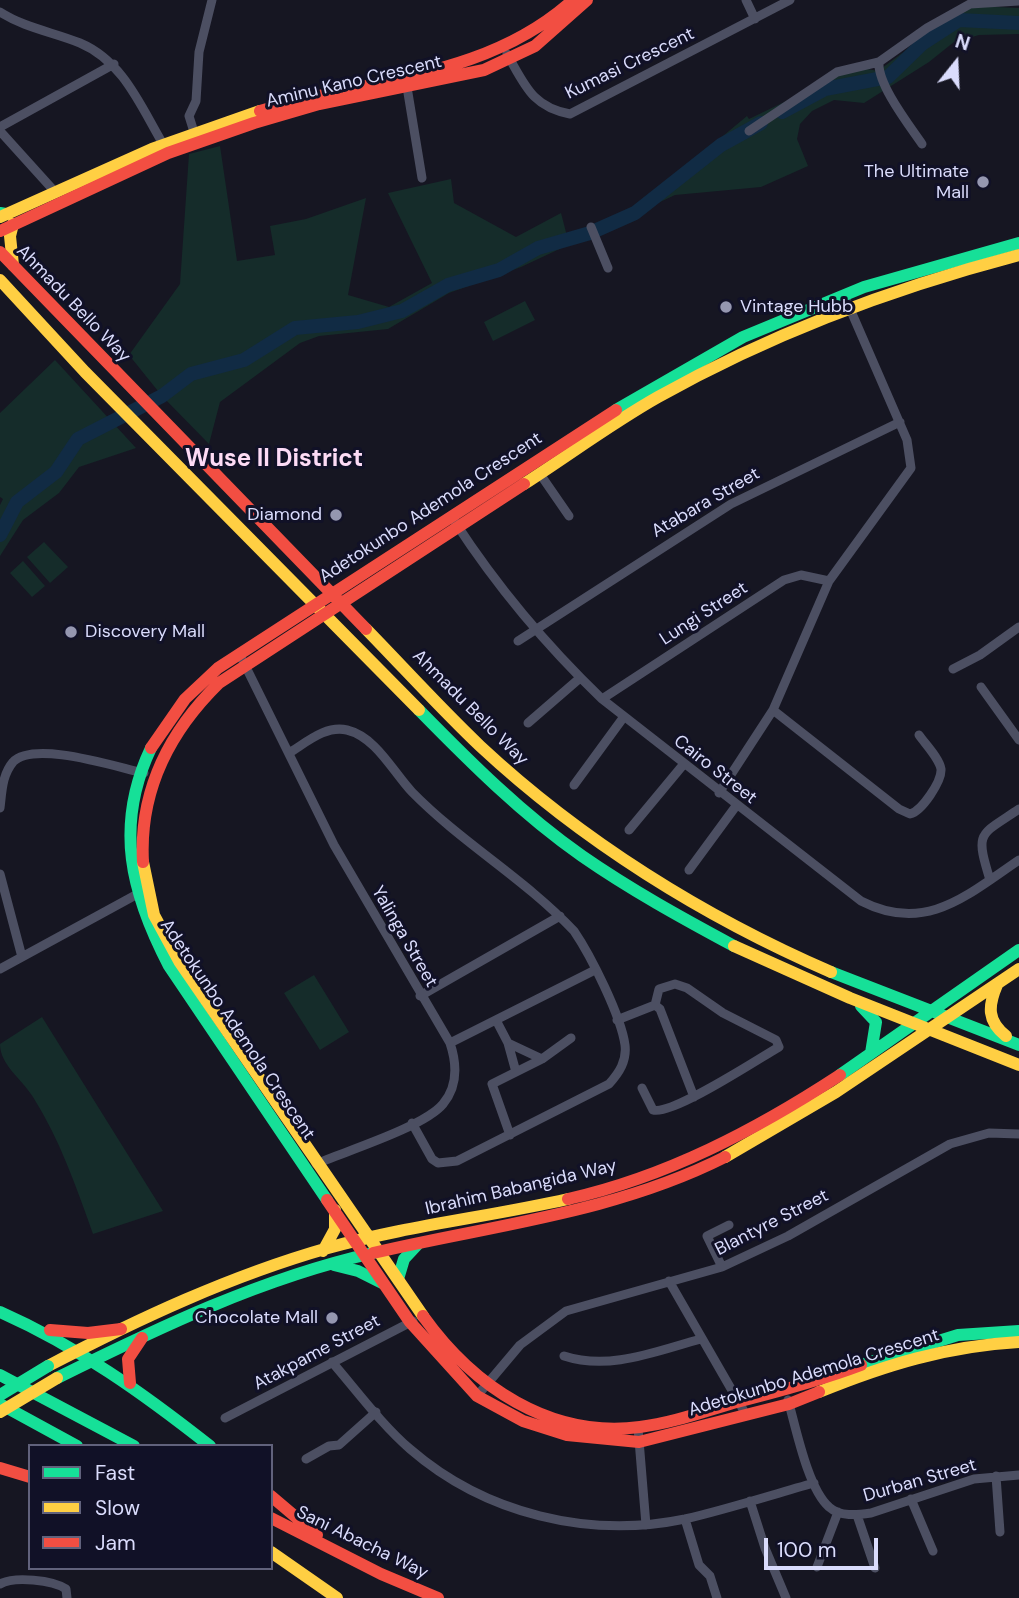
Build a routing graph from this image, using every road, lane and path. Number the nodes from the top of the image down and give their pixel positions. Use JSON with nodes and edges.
{"nodes":[{"id":1,"x":212,"y":0,"type":"edge"},
{"id":2,"x":573,"y":0,"type":"edge"},
{"id":3,"x":587,"y":0,"type":"edge"},
{"id":4,"x":746,"y":0,"type":"edge"},
{"id":5,"x":790,"y":0,"type":"edge"},
{"id":6,"x":1019,"y":1,"type":"edge"},
{"id":7,"x":0,"y":12,"type":"edge"},
{"id":8,"x":755,"y":19,"type":"junction"},
{"id":9,"x":507,"y":55,"type":"junction"},
{"id":10,"x":114,"y":64,"type":"junction"},
{"id":11,"x":878,"y":67,"type":"junction"},
{"id":12,"x":407,"y":87,"type":"junction"},
{"id":13,"x":0,"y":129,"type":"edge"},
{"id":14,"x":749,"y":131,"type":"dead end"},
{"id":15,"x":194,"y":132,"type":"junction"},
{"id":16,"x":922,"y":144,"type":"dead end"},
{"id":17,"x":165,"y":148,"type":"junction"},
{"id":18,"x":422,"y":178,"type":"dead end"},
{"id":19,"x":58,"y":195,"type":"junction"},
{"id":20,"x":5,"y":217,"type":"edge"},
{"id":21,"x":591,"y":227,"type":"dead end"},
{"id":22,"x":0,"y":231,"type":"edge"},
{"id":23,"x":1019,"y":243,"type":"edge"},
{"id":24,"x":0,"y":252,"type":"edge"},
{"id":25,"x":1019,"y":255,"type":"edge"},
{"id":26,"x":14,"y":267,"type":"junction"},
{"id":27,"x":608,"y":268,"type":"dead end"},
{"id":28,"x":0,"y":280,"type":"edge"},
{"id":29,"x":846,"y":300,"type":"junction"},
{"id":30,"x":900,"y":422,"type":"junction"},
{"id":31,"x":540,"y":474,"type":"junction"},
{"id":32,"x":450,"y":515,"type":"junction"},
{"id":33,"x":569,"y":516,"type":"dead end"},
{"id":34,"x":458,"y":528,"type":"junction"},
{"id":35,"x":829,"y":581,"type":"junction"},
{"id":36,"x":332,"y":592,"type":"junction"},
{"id":37,"x":343,"y":603,"type":"junction"},
{"id":38,"x":314,"y":604,"type":"junction"},
{"id":39,"x":325,"y":615,"type":"junction"},
{"id":40,"x":537,"y":627,"type":"junction"},
{"id":41,"x":1019,"y":627,"type":"edge"},
{"id":42,"x":519,"y":641,"type":"dead end"},
{"id":43,"x":239,"y":653,"type":"junction"},
{"id":44,"x":246,"y":666,"type":"junction"},
{"id":45,"x":953,"y":669,"type":"dead end"},
{"id":46,"x":580,"y":678,"type":"junction"},
{"id":47,"x":981,"y":687,"type":"dead end"},
{"id":48,"x":601,"y":699,"type":"junction"},
{"id":49,"x":773,"y":710,"type":"junction"},
{"id":50,"x":623,"y":718,"type":"junction"},
{"id":51,"x":528,"y":723,"type":"dead end"},
{"id":52,"x":919,"y":736,"type":"dead end"},
{"id":53,"x":1019,"y":740,"type":"edge"},
{"id":54,"x":289,"y":753,"type":"junction"},
{"id":55,"x":683,"y":765,"type":"junction"},
{"id":56,"x":141,"y":772,"type":"junction"},
{"id":57,"x":154,"y":775,"type":"junction"},
{"id":58,"x":574,"y":785,"type":"dead end"},
{"id":59,"x":719,"y":793,"type":"junction"},
{"id":60,"x":736,"y":806,"type":"junction"},
{"id":61,"x":0,"y":808,"type":"edge"},
{"id":62,"x":1019,"y":809,"type":"edge"},
{"id":63,"x":629,"y":830,"type":"dead end"},
{"id":64,"x":1019,"y":860,"type":"edge"},
{"id":65,"x":689,"y":870,"type":"dead end"},
{"id":66,"x":0,"y":874,"type":"edge"},
{"id":67,"x":990,"y":880,"type":"junction"},
{"id":68,"x":141,"y":892,"type":"junction"},
{"id":69,"x":560,"y":916,"type":"junction"},
{"id":70,"x":1019,"y":950,"type":"edge"},
{"id":71,"x":22,"y":957,"type":"junction"},
{"id":72,"x":0,"y":970,"type":"edge"},
{"id":73,"x":595,"y":970,"type":"junction"},
{"id":74,"x":1019,"y":970,"type":"edge"},
{"id":75,"x":997,"y":985,"type":"junction"},
{"id":76,"x":420,"y":996,"type":"junction"},
{"id":77,"x":852,"y":998,"type":"junction"},
{"id":78,"x":655,"y":1005,"type":"junction"},
{"id":79,"x":933,"y":1011,"type":"junction"},
{"id":80,"x":950,"y":1018,"type":"junction"},
{"id":81,"x":496,"y":1020,"type":"junction"},
{"id":82,"x":617,"y":1020,"type":"junction"},
{"id":83,"x":913,"y":1024,"type":"junction"},
{"id":84,"x":929,"y":1030,"type":"junction"},
{"id":85,"x":571,"y":1038,"type":"dead end"},
{"id":86,"x":508,"y":1043,"type":"junction"},
{"id":87,"x":450,"y":1044,"type":"junction"},
{"id":88,"x":1019,"y":1045,"type":"edge"},
{"id":89,"x":870,"y":1053,"type":"junction"},
{"id":90,"x":542,"y":1059,"type":"junction"},
{"id":91,"x":1019,"y":1065,"type":"edge"},
{"id":92,"x":516,"y":1072,"type":"junction"},
{"id":93,"x":642,"y":1088,"type":"dead end"},
{"id":94,"x":694,"y":1097,"type":"junction"},
{"id":95,"x":412,"y":1123,"type":"junction"},
{"id":96,"x":1019,"y":1134,"type":"edge"},
{"id":97,"x":509,"y":1135,"type":"junction"},
{"id":98,"x":313,"y":1166,"type":"junction"},
{"id":99,"x":335,"y":1210,"type":"junction"},
{"id":100,"x":353,"y":1214,"type":"junction"},
{"id":101,"x":729,"y":1225,"type":"dead end"},
{"id":102,"x":395,"y":1233,"type":"junction"},
{"id":103,"x":370,"y":1237,"type":"junction"},
{"id":104,"x":356,"y":1241,"type":"junction"},
{"id":105,"x":418,"y":1244,"type":"junction"},
{"id":106,"x":323,"y":1251,"type":"junction"},
{"id":107,"x":379,"y":1251,"type":"junction"},
{"id":108,"x":364,"y":1255,"type":"junction"},
{"id":109,"x":330,"y":1265,"type":"junction"},
{"id":110,"x":722,"y":1267,"type":"junction"},
{"id":111,"x":398,"y":1279,"type":"junction"},
{"id":112,"x":669,"y":1280,"type":"junction"},
{"id":113,"x":384,"y":1284,"type":"junction"},
{"id":114,"x":0,"y":1312,"type":"edge"},
{"id":115,"x":423,"y":1315,"type":"junction"},
{"id":116,"x":410,"y":1322,"type":"junction"},
{"id":117,"x":30,"y":1325,"type":"junction"},
{"id":118,"x":121,"y":1329,"type":"junction"},
{"id":119,"x":1019,"y":1331,"type":"edge"},
{"id":120,"x":142,"y":1338,"type":"junction"},
{"id":121,"x":701,"y":1339,"type":"junction"},
{"id":122,"x":1019,"y":1342,"type":"edge"},
{"id":123,"x":80,"y":1349,"type":"junction"},
{"id":124,"x":564,"y":1356,"type":"dead end"},
{"id":125,"x":94,"y":1359,"type":"junction"},
{"id":126,"x":332,"y":1362,"type":"junction"},
{"id":127,"x":0,"y":1375,"type":"edge"},
{"id":128,"x":130,"y":1384,"type":"junction"},
{"id":129,"x":486,"y":1385,"type":"junction"},
{"id":130,"x":0,"y":1395,"type":"edge"},
{"id":131,"x":477,"y":1396,"type":"junction"},
{"id":132,"x":787,"y":1398,"type":"junction"},
{"id":133,"x":0,"y":1404,"type":"edge"},
{"id":134,"x":742,"y":1407,"type":"junction"},
{"id":135,"x":0,"y":1412,"type":"edge"},
{"id":136,"x":376,"y":1412,"type":"junction"},
{"id":137,"x":225,"y":1418,"type":"dead end"},
{"id":138,"x":638,"y":1427,"type":"junction"},
{"id":139,"x":639,"y":1441,"type":"junction"},
{"id":140,"x":73,"y":1444,"type":"edge"},
{"id":141,"x":130,"y":1444,"type":"edge"},
{"id":142,"x":207,"y":1444,"type":"edge"},
{"id":143,"x":306,"y":1459,"type":"dead end"},
{"id":144,"x":0,"y":1468,"type":"edge"},
{"id":145,"x":1019,"y":1475,"type":"edge"},
{"id":146,"x":28,"y":1476,"type":"edge"},
{"id":147,"x":996,"y":1476,"type":"junction"},
{"id":148,"x":814,"y":1483,"type":"junction"},
{"id":149,"x":273,"y":1498,"type":"edge"},
{"id":150,"x":911,"y":1499,"type":"junction"},
{"id":151,"x":750,"y":1501,"type":"junction"},
{"id":152,"x":838,"y":1512,"type":"junction"},
{"id":153,"x":857,"y":1515,"type":"junction"},
{"id":154,"x":273,"y":1519,"type":"edge"},
{"id":155,"x":685,"y":1519,"type":"junction"},
{"id":156,"x":646,"y":1525,"type":"junction"},
{"id":157,"x":1000,"y":1532,"type":"dead end"},
{"id":158,"x":933,"y":1551,"type":"dead end"},
{"id":159,"x":273,"y":1553,"type":"edge"},
{"id":160,"x":337,"y":1553,"type":"junction"},
{"id":161,"x":273,"y":1562,"type":"edge"},
{"id":162,"x":817,"y":1567,"type":"dead end"},
{"id":163,"x":875,"y":1568,"type":"dead end"},
{"id":164,"x":307,"y":1576,"type":"junction"},
{"id":165,"x":0,"y":1584,"type":"edge"},
{"id":166,"x":67,"y":1598,"type":"edge"},
{"id":167,"x":337,"y":1598,"type":"edge"},
{"id":168,"x":438,"y":1598,"type":"edge"},
{"id":169,"x":717,"y":1598,"type":"edge"},
{"id":170,"x":786,"y":1598,"type":"edge"}],
"edges":[{"from":1,"to":15,"type":"street"},
{"from":2,"to":9,"type":"main road","name":"Aminu Kano Crescent"},
{"from":3,"to":9,"type":"main road","name":"Aminu Kano Crescent"},
{"from":4,"to":8,"type":"street"},
{"from":5,"to":8,"type":"street","name":"Kumasi Crescent"},
{"from":6,"to":11,"type":"street"},
{"from":7,"to":10,"type":"street"},
{"from":8,"to":9,"type":"street","name":"Kumasi Crescent"},
{"from":9,"to":12,"type":"main road","name":"Aminu Kano Crescent"},
{"from":9,"to":15,"type":"main road","name":"Aminu Kano Crescent"},
{"from":10,"to":13,"type":"street"},
{"from":10,"to":17,"type":"street"},
{"from":11,"to":14,"type":"street"},
{"from":11,"to":16,"type":"street"},
{"from":12,"to":17,"type":"main road","name":"Aminu Kano Crescent"},
{"from":12,"to":18,"type":"street"},
{"from":13,"to":19,"type":"street"},
{"from":15,"to":17,"type":"main road","name":"Aminu Kano Crescent"},
{"from":17,"to":19,"type":"main road","name":"Aminu Kano Crescent"},
{"from":19,"to":20,"type":"main road","name":"Aminu Kano Crescent"},
{"from":20,"to":22,"type":"main road","name":"Aminu Kano Crescent"},
{"from":20,"to":26,"type":"main road"},
{"from":21,"to":27,"type":"street"},
{"from":23,"to":29,"type":"main road","name":"Adetokunbo Ademola Crescent"},
{"from":24,"to":26,"type":"main road","name":"Ahmadu Bello Way"},
{"from":25,"to":29,"type":"main road","name":"Adetokunbo Ademola Crescent"},
{"from":26,"to":36,"type":"main road","name":"Ahmadu Bello Way"},
{"from":28,"to":38,"type":"main road","name":"Ahmadu Bello Way"},
{"from":29,"to":30,"type":"street"},
{"from":29,"to":31,"type":"main road","name":"Adetokunbo Ademola Crescent"},
{"from":29,"to":32,"type":"main road","name":"Adetokunbo Ademola Crescent"},
{"from":30,"to":35,"type":"street"},
{"from":30,"to":40,"type":"street","name":"Atabara Street"},
{"from":31,"to":33,"type":"street"},
{"from":31,"to":34,"type":"main road","name":"Adetokunbo Ademola Crescent"},
{"from":32,"to":34,"type":"street","name":"Cairo Street"},
{"from":32,"to":36,"type":"main road","name":"Adetokunbo Ademola Crescent"},
{"from":34,"to":37,"type":"main road","name":"Adetokunbo Ademola Crescent"},
{"from":34,"to":40,"type":"street","name":"Cairo Street"},
{"from":35,"to":48,"type":"street","name":"Lungi Street"},
{"from":35,"to":49,"type":"street"},
{"from":36,"to":37,"type":"main road","name":"Ahmadu Bello Way"},
{"from":36,"to":38,"type":"main road","name":"Adetokunbo Ademola Crescent"},
{"from":37,"to":39,"type":"main road","name":"Adetokunbo Ademola Crescent"},
{"from":37,"to":79,"type":"main road","name":"Ahmadu Bello Way"},
{"from":38,"to":39,"type":"main road","name":"Ahmadu Bello Way"},
{"from":38,"to":43,"type":"main road","name":"Adetokunbo Ademola Crescent"},
{"from":39,"to":44,"type":"main road","name":"Adetokunbo Ademola Crescent"},
{"from":39,"to":77,"type":"main road","name":"Ahmadu Bello Way"},
{"from":40,"to":42,"type":"street","name":"Atabara Street"},
{"from":40,"to":46,"type":"street","name":"Cairo Street"},
{"from":41,"to":45,"type":"street"},
{"from":43,"to":44,"type":"street","name":"Yalinga Street"},
{"from":43,"to":56,"type":"main road","name":"Adetokunbo Ademola Crescent"},
{"from":44,"to":54,"type":"street","name":"Yalinga Street"},
{"from":44,"to":57,"type":"main road","name":"Adetokunbo Ademola Crescent"},
{"from":46,"to":48,"type":"street","name":"Cairo Street"},
{"from":46,"to":51,"type":"street"},
{"from":47,"to":53,"type":"street"},
{"from":48,"to":50,"type":"street","name":"Cairo Street"},
{"from":49,"to":52,"type":"street"},
{"from":49,"to":59,"type":"street"},
{"from":50,"to":55,"type":"street","name":"Cairo Street"},
{"from":50,"to":58,"type":"street"},
{"from":54,"to":69,"type":"street"},
{"from":54,"to":76,"type":"street","name":"Yalinga Street"},
{"from":55,"to":59,"type":"street","name":"Cairo Street"},
{"from":55,"to":63,"type":"street"},
{"from":56,"to":57,"type":"street"},
{"from":56,"to":61,"type":"street"},
{"from":56,"to":68,"type":"main road","name":"Adetokunbo Ademola Crescent"},
{"from":57,"to":68,"type":"main road","name":"Adetokunbo Ademola Crescent"},
{"from":59,"to":60,"type":"street","name":"Cairo Street"},
{"from":60,"to":65,"type":"street"},
{"from":60,"to":67,"type":"street","name":"Cairo Street"},
{"from":62,"to":67,"type":"street"},
{"from":64,"to":67,"type":"street","name":"Cairo Street"},
{"from":66,"to":71,"type":"street"},
{"from":68,"to":71,"type":"street"},
{"from":68,"to":98,"type":"main road","name":"Adetokunbo Ademola Crescent"},
{"from":69,"to":73,"type":"street"},
{"from":69,"to":76,"type":"street"},
{"from":70,"to":79,"type":"main road","name":"Ibrahim Babangida Way"},
{"from":71,"to":72,"type":"street"},
{"from":73,"to":81,"type":"street"},
{"from":73,"to":82,"type":"street"},
{"from":74,"to":75,"type":"main road","name":"Ibrahim Babangida Way"},
{"from":75,"to":80,"type":"main road","name":"Ibrahim Babangida Way"},
{"from":75,"to":88,"type":"main road"},
{"from":76,"to":87,"type":"street","name":"Yalinga Street"},
{"from":77,"to":83,"type":"main road","name":"Ahmadu Bello Way"},
{"from":77,"to":89,"type":"main road"},
{"from":78,"to":82,"type":"street"},
{"from":78,"to":94,"type":"street"},
{"from":78,"to":94,"type":"street"},
{"from":79,"to":80,"type":"main road","name":"Ahmadu Bello Way"},
{"from":79,"to":83,"type":"main road","name":"Ibrahim Babangida Way"},
{"from":80,"to":84,"type":"main road","name":"Ibrahim Babangida Way"},
{"from":80,"to":88,"type":"main road","name":"Ahmadu Bello Way"},
{"from":81,"to":86,"type":"street"},
{"from":81,"to":87,"type":"street"},
{"from":82,"to":97,"type":"street"},
{"from":83,"to":84,"type":"main road","name":"Ahmadu Bello Way"},
{"from":83,"to":89,"type":"main road","name":"Ibrahim Babangida Way"},
{"from":84,"to":91,"type":"main road","name":"Ahmadu Bello Way"},
{"from":84,"to":105,"type":"main road","name":"Ibrahim Babangida Way"},
{"from":85,"to":90,"type":"street"},
{"from":86,"to":90,"type":"street"},
{"from":86,"to":92,"type":"street"},
{"from":87,"to":95,"type":"street","name":"Yalinga Street"},
{"from":89,"to":102,"type":"main road","name":"Ibrahim Babangida Way"},
{"from":90,"to":92,"type":"street"},
{"from":92,"to":97,"type":"street"},
{"from":93,"to":94,"type":"street"},
{"from":95,"to":97,"type":"street"},
{"from":95,"to":98,"type":"street","name":"Yalinga Street"},
{"from":96,"to":110,"type":"street","name":"Blantyre Street"},
{"from":98,"to":99,"type":"main road","name":"Adetokunbo Ademola Crescent"},
{"from":98,"to":100,"type":"main road","name":"Adetokunbo Ademola Crescent"},
{"from":99,"to":104,"type":"main road","name":"Adetokunbo Ademola Crescent"},
{"from":99,"to":106,"type":"main road"},
{"from":100,"to":102,"type":"main road"},
{"from":100,"to":103,"type":"main road","name":"Adetokunbo Ademola Crescent"},
{"from":101,"to":110,"type":"street"},
{"from":102,"to":103,"type":"main road","name":"Ibrahim Babangida Way"},
{"from":103,"to":104,"type":"main road","name":"Ibrahim Babangida Way"},
{"from":103,"to":107,"type":"main road","name":"Adetokunbo Ademola Crescent"},
{"from":104,"to":106,"type":"main road","name":"Ibrahim Babangida Way"},
{"from":104,"to":108,"type":"main road","name":"Adetokunbo Ademola Crescent"},
{"from":105,"to":107,"type":"main road","name":"Ibrahim Babangida Way"},
{"from":105,"to":111,"type":"main road"},
{"from":106,"to":118,"type":"main road","name":"Ibrahim Babangida Way"},
{"from":107,"to":108,"type":"main road","name":"Ibrahim Babangida Way"},
{"from":107,"to":111,"type":"main road","name":"Adetokunbo Ademola Crescent"},
{"from":108,"to":109,"type":"main road","name":"Ibrahim Babangida Way"},
{"from":108,"to":113,"type":"main road","name":"Adetokunbo Ademola Crescent"},
{"from":109,"to":113,"type":"main road"},
{"from":109,"to":120,"type":"main road","name":"Ibrahim Babangida Way"},
{"from":110,"to":112,"type":"street","name":"Blantyre Street"},
{"from":111,"to":115,"type":"main road","name":"Adetokunbo Ademola Crescent"},
{"from":112,"to":121,"type":"street"},
{"from":112,"to":129,"type":"street","name":"Blantyre Street"},
{"from":113,"to":116,"type":"main road","name":"Adetokunbo Ademola Crescent"},
{"from":114,"to":117,"type":"main road"},
{"from":115,"to":116,"type":"street","name":"Atakpame Street"},
{"from":115,"to":129,"type":"main road","name":"Adetokunbo Ademola Crescent"},
{"from":116,"to":126,"type":"street","name":"Atakpame Street"},
{"from":116,"to":131,"type":"main road","name":"Adetokunbo Ademola Crescent"},
{"from":117,"to":118,"type":"main road"},
{"from":117,"to":123,"type":"main road"},
{"from":118,"to":123,"type":"main road","name":"Ibrahim Babangida Way"},
{"from":119,"to":132,"type":"main road","name":"Adetokunbo Ademola Crescent"},
{"from":120,"to":125,"type":"main road","name":"Ibrahim Babangida Way"},
{"from":120,"to":128,"type":"main road"},
{"from":121,"to":124,"type":"street"},
{"from":121,"to":134,"type":"street"},
{"from":122,"to":132,"type":"main road","name":"Adetokunbo Ademola Crescent"},
{"from":123,"to":125,"type":"main road"},
{"from":123,"to":130,"type":"main road","name":"Ibrahim Babangida Way","bridge":true},
{"from":125,"to":128,"type":"main road"},
{"from":125,"to":135,"type":"main road","name":"Ibrahim Babangida Way","bridge":true},
{"from":126,"to":136,"type":"street"},
{"from":126,"to":137,"type":"street","name":"Atakpame Street"},
{"from":127,"to":141,"type":"main road"},
{"from":128,"to":142,"type":"main road"},
{"from":129,"to":131,"type":"street","name":"Blantyre Street"},
{"from":129,"to":138,"type":"main road","name":"Adetokunbo Ademola Crescent"},
{"from":131,"to":139,"type":"main road","name":"Adetokunbo Ademola Crescent"},
{"from":132,"to":134,"type":"main road","name":"Adetokunbo Ademola Crescent"},
{"from":132,"to":148,"type":"street"},
{"from":133,"to":140,"type":"main road"},
{"from":134,"to":138,"type":"main road","name":"Adetokunbo Ademola Crescent"},
{"from":134,"to":139,"type":"main road","name":"Adetokunbo Ademola Crescent"},
{"from":136,"to":143,"type":"street"},
{"from":136,"to":156,"type":"street"},
{"from":138,"to":139,"type":"street"},
{"from":139,"to":156,"type":"street"},
{"from":144,"to":146,"type":"main road"},
{"from":145,"to":147,"type":"street","name":"Durban Street"},
{"from":147,"to":150,"type":"street","name":"Durban Street"},
{"from":147,"to":157,"type":"street"},
{"from":148,"to":151,"type":"street"},
{"from":148,"to":152,"type":"street"},
{"from":149,"to":160,"type":"main road"},
{"from":150,"to":153,"type":"street","name":"Durban Street"},
{"from":150,"to":158,"type":"street"},
{"from":151,"to":155,"type":"street"},
{"from":151,"to":170,"type":"street"},
{"from":152,"to":153,"type":"street","name":"Durban Street"},
{"from":152,"to":162,"type":"street"},
{"from":153,"to":163,"type":"street"},
{"from":154,"to":160,"type":"main road","name":"Sani Abacha Way"},
{"from":155,"to":156,"type":"street"},
{"from":155,"to":169,"type":"street"},
{"from":159,"to":164,"type":"main road"},
{"from":160,"to":168,"type":"main road","name":"Sani Abacha Way"},
{"from":161,"to":164,"type":"main road"},
{"from":164,"to":167,"type":"main road"},
{"from":165,"to":166,"type":"street"}]}
